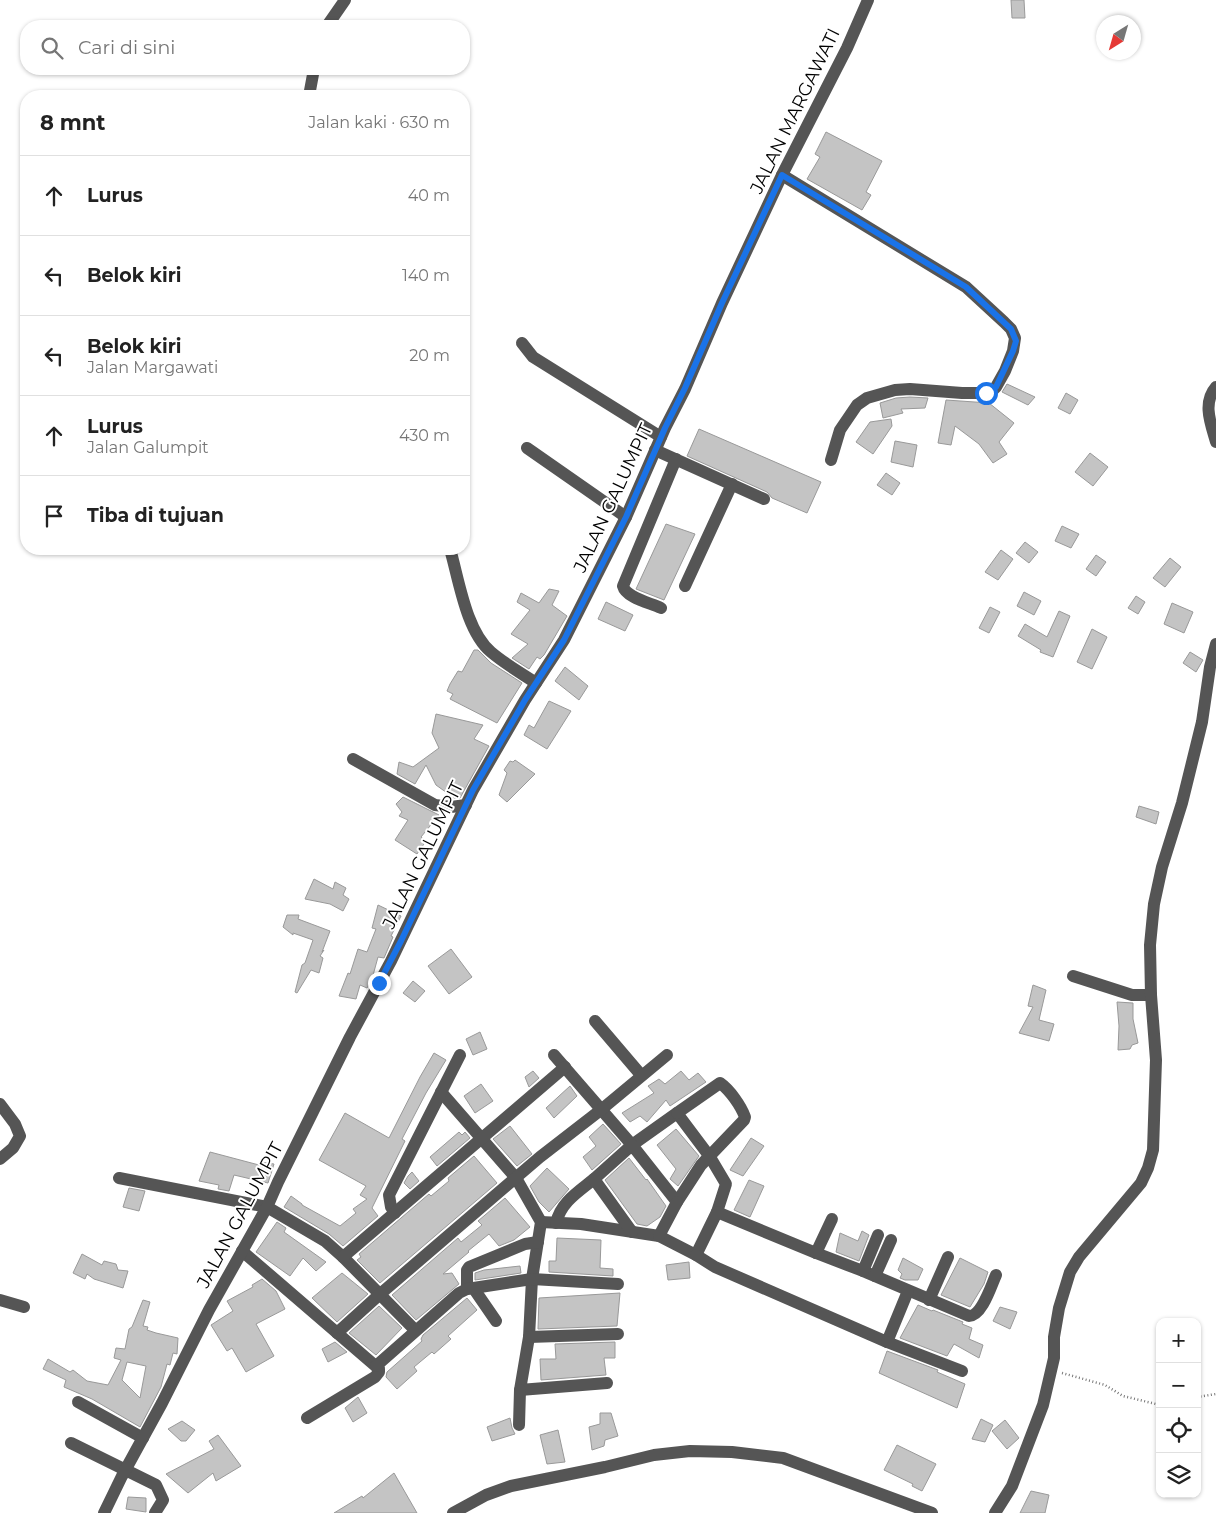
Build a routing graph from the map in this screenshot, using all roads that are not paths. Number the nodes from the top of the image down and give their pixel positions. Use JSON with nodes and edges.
{"nodes":[{"id":1,"x":346,"y":0,"type":"edge"},
{"id":2,"x":868,"y":0,"type":"edge"},
{"id":3,"x":331,"y":20,"type":"edge"},
{"id":4,"x":313,"y":75,"type":"edge"},
{"id":5,"x":310,"y":90,"type":"edge"},
{"id":6,"x":782,"y":175,"type":"junction"},
{"id":7,"x":766,"y":210,"type":"joint"},
{"id":8,"x":522,"y":343,"type":"dead end"},
{"id":9,"x":1216,"y":387,"type":"edge"},
{"id":10,"x":661,"y":437,"type":"junction"},
{"id":11,"x":1216,"y":442,"type":"edge"},
{"id":12,"x":527,"y":448,"type":"dead end"},
{"id":13,"x":655,"y":450,"type":"junction"},
{"id":14,"x":676,"y":459,"type":"junction"},
{"id":15,"x":831,"y":460,"type":"dead end"},
{"id":16,"x":732,"y":484,"type":"junction"},
{"id":17,"x":764,"y":499,"type":"dead end"},
{"id":18,"x":626,"y":517,"type":"junction"},
{"id":19,"x":452,"y":555,"type":"edge"},
{"id":20,"x":685,"y":586,"type":"dead end"},
{"id":21,"x":662,"y":608,"type":"dead end"},
{"id":22,"x":1216,"y":644,"type":"edge"},
{"id":23,"x":536,"y":683,"type":"junction"},
{"id":24,"x":353,"y":759,"type":"dead end"},
{"id":25,"x":466,"y":805,"type":"junction"},
{"id":26,"x":1073,"y":976,"type":"dead end"},
{"id":27,"x":1142,"y":995,"type":"junction"},
{"id":28,"x":595,"y":1021,"type":"dead end"},
{"id":29,"x":460,"y":1055,"type":"dead end"},
{"id":30,"x":554,"y":1055,"type":"dead end"},
{"id":31,"x":667,"y":1056,"type":"dead end"},
{"id":32,"x":565,"y":1067,"type":"junction"},
{"id":33,"x":641,"y":1075,"type":"junction"},
{"id":34,"x":441,"y":1092,"type":"junction"},
{"id":35,"x":0,"y":1104,"type":"edge"},
{"id":36,"x":602,"y":1109,"type":"junction"},
{"id":37,"x":677,"y":1113,"type":"junction"},
{"id":38,"x":481,"y":1139,"type":"junction"},
{"id":39,"x":632,"y":1145,"type":"junction"},
{"id":40,"x":710,"y":1157,"type":"junction"},
{"id":41,"x":0,"y":1160,"type":"edge"},
{"id":42,"x":119,"y":1178,"type":"dead end"},
{"id":43,"x":516,"y":1178,"type":"junction"},
{"id":44,"x":594,"y":1179,"type":"junction"},
{"id":45,"x":677,"y":1202,"type":"junction"},
{"id":46,"x":267,"y":1206,"type":"junction"},
{"id":47,"x":718,"y":1212,"type":"junction"},
{"id":48,"x":395,"y":1213,"type":"junction"},
{"id":49,"x":832,"y":1219,"type":"dead end"},
{"id":50,"x":541,"y":1222,"type":"junction"},
{"id":51,"x":556,"y":1223,"type":"junction"},
{"id":52,"x":632,"y":1232,"type":"junction"},
{"id":53,"x":878,"y":1235,"type":"dead end"},
{"id":54,"x":659,"y":1236,"type":"junction"},
{"id":55,"x":891,"y":1240,"type":"dead end"},
{"id":56,"x":538,"y":1242,"type":"junction"},
{"id":57,"x":242,"y":1251,"type":"junction"},
{"id":58,"x":816,"y":1253,"type":"junction"},
{"id":59,"x":696,"y":1255,"type":"junction"},
{"id":60,"x":343,"y":1257,"type":"junction"},
{"id":61,"x":948,"y":1257,"type":"dead end"},
{"id":62,"x":863,"y":1271,"type":"junction"},
{"id":63,"x":996,"y":1275,"type":"dead end"},
{"id":64,"x":875,"y":1276,"type":"junction"},
{"id":65,"x":532,"y":1279,"type":"junction"},
{"id":66,"x":618,"y":1284,"type":"dead end"},
{"id":67,"x":471,"y":1289,"type":"junction"},
{"id":68,"x":908,"y":1291,"type":"junction"},
{"id":69,"x":379,"y":1294,"type":"junction"},
{"id":70,"x":0,"y":1300,"type":"edge"},
{"id":71,"x":929,"y":1300,"type":"junction"},
{"id":72,"x":24,"y":1307,"type":"dead end"},
{"id":73,"x":496,"y":1321,"type":"dead end"},
{"id":74,"x":415,"y":1330,"type":"junction"},
{"id":75,"x":337,"y":1332,"type":"junction"},
{"id":76,"x":618,"y":1334,"type":"dead end"},
{"id":77,"x":529,"y":1337,"type":"junction"},
{"id":78,"x":887,"y":1342,"type":"junction"},
{"id":79,"x":376,"y":1366,"type":"junction"},
{"id":80,"x":962,"y":1371,"type":"dead end"},
{"id":81,"x":607,"y":1383,"type":"dead end"},
{"id":82,"x":520,"y":1390,"type":"junction"},
{"id":83,"x":78,"y":1402,"type":"dead end"},
{"id":84,"x":307,"y":1418,"type":"dead end"},
{"id":85,"x":519,"y":1425,"type":"dead end"},
{"id":86,"x":143,"y":1438,"type":"junction"},
{"id":87,"x":71,"y":1443,"type":"dead end"},
{"id":88,"x":125,"y":1470,"type":"junction"},
{"id":89,"x":104,"y":1513,"type":"edge"},
{"id":90,"x":155,"y":1513,"type":"edge"},
{"id":91,"x":453,"y":1513,"type":"edge"},
{"id":92,"x":932,"y":1513,"type":"edge"},
{"id":93,"x":995,"y":1513,"type":"edge"}],
"edges":[{"from":1,"to":3,"type":"street"},
{"from":2,"to":6,"type":"street","name":"JALAN MARGAWATI"},
{"from":4,"to":5,"type":"street"},
{"from":6,"to":7,"type":"street","name":"JALAN MARGAWATI"},
{"from":6,"to":15,"type":"street"},
{"from":7,"to":10,"type":"street","name":"JALAN GALUMPIT"},
{"from":8,"to":10,"type":"street"},
{"from":9,"to":11,"type":"street"},
{"from":10,"to":13,"type":"street","name":"JALAN GALUMPIT"},
{"from":12,"to":18,"type":"street"},
{"from":13,"to":14,"type":"street"},
{"from":13,"to":18,"type":"street","name":"JALAN GALUMPIT"},
{"from":14,"to":16,"type":"street"},
{"from":14,"to":21,"type":"street"},
{"from":16,"to":17,"type":"street"},
{"from":16,"to":20,"type":"street"},
{"from":18,"to":23,"type":"street","name":"JALAN GALUMPIT"},
{"from":19,"to":23,"type":"street"},
{"from":22,"to":27,"type":"street"},
{"from":23,"to":25,"type":"street","name":"JALAN GALUMPIT"},
{"from":24,"to":25,"type":"street"},
{"from":25,"to":46,"type":"street","name":"JALAN GALUMPIT"},
{"from":26,"to":27,"type":"street"},
{"from":27,"to":93,"type":"street"},
{"from":28,"to":33,"type":"street"},
{"from":29,"to":34,"type":"street"},
{"from":30,"to":32,"type":"street"},
{"from":31,"to":33,"type":"street"},
{"from":32,"to":36,"type":"street"},
{"from":32,"to":38,"type":"street"},
{"from":33,"to":36,"type":"street"},
{"from":34,"to":38,"type":"street"},
{"from":34,"to":48,"type":"street"},
{"from":35,"to":41,"type":"street"},
{"from":36,"to":39,"type":"street"},
{"from":36,"to":43,"type":"street"},
{"from":37,"to":39,"type":"street"},
{"from":37,"to":40,"type":"street"},
{"from":37,"to":40,"type":"street"},
{"from":38,"to":43,"type":"street"},
{"from":38,"to":48,"type":"street"},
{"from":39,"to":44,"type":"street"},
{"from":39,"to":45,"type":"street"},
{"from":40,"to":45,"type":"street"},
{"from":40,"to":47,"type":"street"},
{"from":42,"to":46,"type":"street"},
{"from":43,"to":50,"type":"street"},
{"from":43,"to":69,"type":"street"},
{"from":44,"to":51,"type":"street"},
{"from":44,"to":52,"type":"street"},
{"from":45,"to":54,"type":"street"},
{"from":46,"to":57,"type":"street","name":"JALAN GALUMPIT"},
{"from":46,"to":60,"type":"street"},
{"from":47,"to":58,"type":"street"},
{"from":47,"to":59,"type":"street"},
{"from":48,"to":60,"type":"street"},
{"from":49,"to":58,"type":"street"},
{"from":50,"to":51,"type":"street"},
{"from":50,"to":56,"type":"street"},
{"from":51,"to":52,"type":"street"},
{"from":52,"to":54,"type":"street"},
{"from":53,"to":62,"type":"street"},
{"from":54,"to":59,"type":"street"},
{"from":55,"to":64,"type":"street"},
{"from":56,"to":65,"type":"street"},
{"from":56,"to":67,"type":"street"},
{"from":57,"to":75,"type":"street"},
{"from":57,"to":86,"type":"street","name":"JALAN GALUMPIT"},
{"from":58,"to":62,"type":"street"},
{"from":59,"to":78,"type":"street"},
{"from":60,"to":69,"type":"street"},
{"from":61,"to":71,"type":"street"},
{"from":62,"to":64,"type":"street"},
{"from":63,"to":71,"type":"street"},
{"from":64,"to":68,"type":"street"},
{"from":65,"to":66,"type":"street"},
{"from":65,"to":67,"type":"street"},
{"from":65,"to":77,"type":"street"},
{"from":67,"to":73,"type":"street"},
{"from":67,"to":74,"type":"street"},
{"from":68,"to":71,"type":"street"},
{"from":68,"to":78,"type":"street"},
{"from":69,"to":74,"type":"street"},
{"from":69,"to":75,"type":"street"},
{"from":70,"to":72,"type":"street"},
{"from":74,"to":79,"type":"street"},
{"from":75,"to":79,"type":"street"},
{"from":76,"to":77,"type":"street"},
{"from":77,"to":82,"type":"street"},
{"from":78,"to":80,"type":"street"},
{"from":79,"to":84,"type":"street"},
{"from":81,"to":82,"type":"street"},
{"from":82,"to":85,"type":"street"},
{"from":83,"to":86,"type":"street"},
{"from":86,"to":88,"type":"street","name":"JALAN GALUMPIT"},
{"from":87,"to":88,"type":"street"},
{"from":88,"to":89,"type":"street","name":"JALAN GALUMPIT"},
{"from":88,"to":90,"type":"street"},
{"from":91,"to":92,"type":"street"}]}
